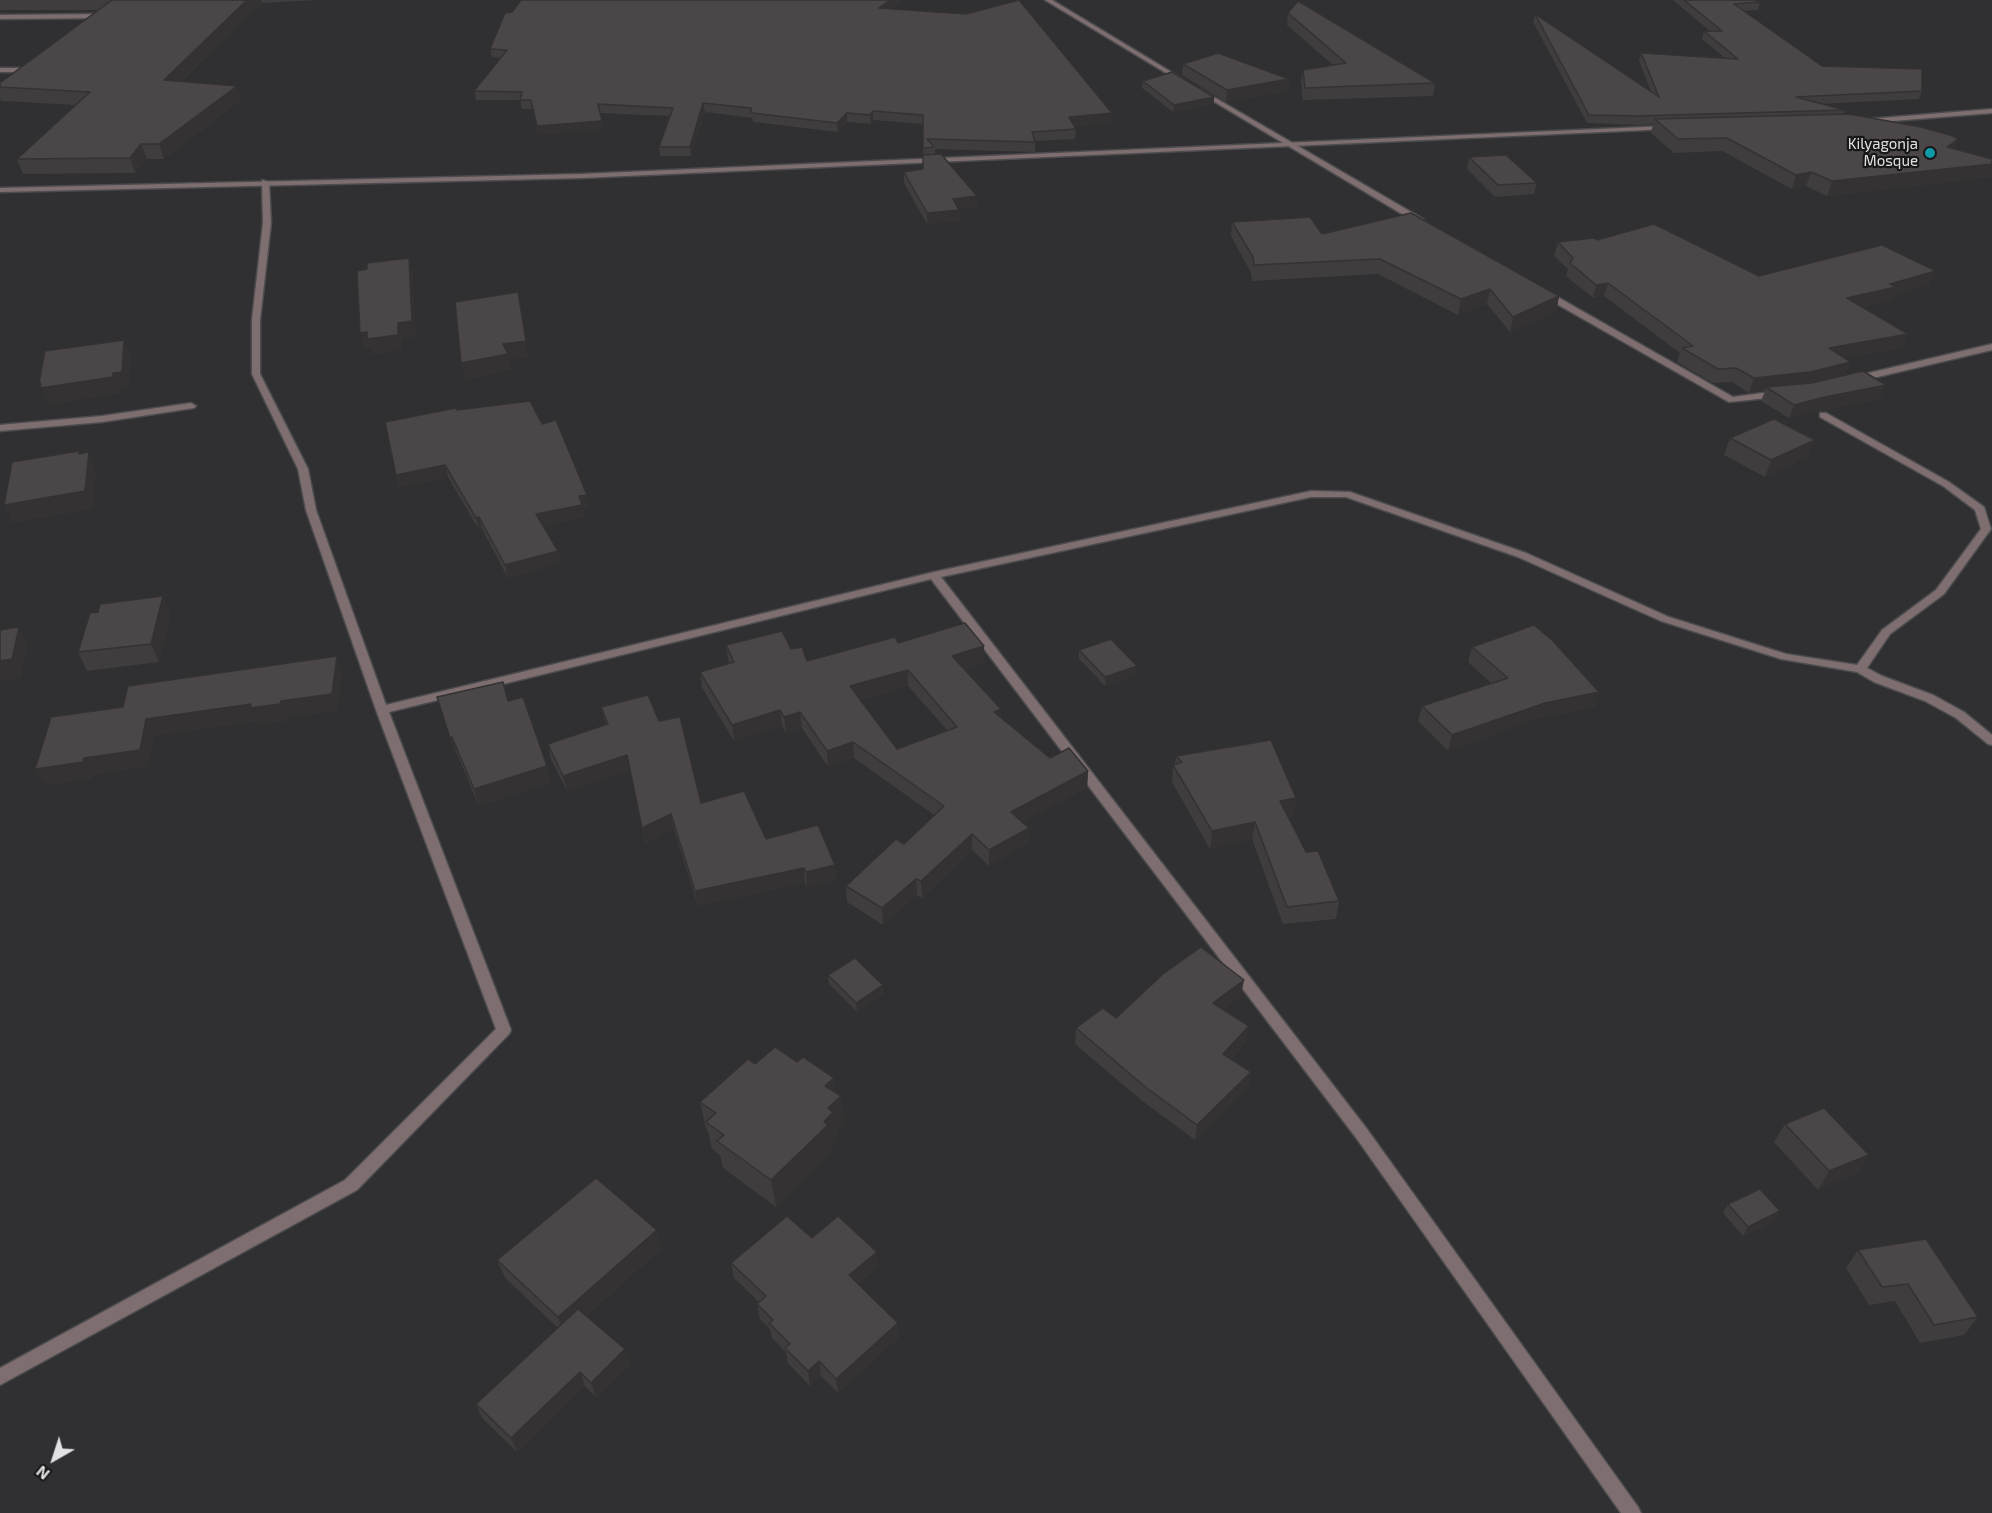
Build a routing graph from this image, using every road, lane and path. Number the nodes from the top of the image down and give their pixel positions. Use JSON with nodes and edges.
{"nodes":[{"id":1,"x":1048,"y":0,"type":"edge"},
{"id":2,"x":0,"y":17,"type":"edge"},
{"id":3,"x":98,"y":23,"type":"edge"},
{"id":4,"x":38,"y":68,"type":"edge"},
{"id":5,"x":0,"y":70,"type":"edge"},
{"id":6,"x":1992,"y":111,"type":"edge"},
{"id":7,"x":1854,"y":122,"type":"edge"},
{"id":8,"x":1864,"y":126,"type":"edge"},
{"id":9,"x":1675,"y":128,"type":"edge"},
{"id":10,"x":1885,"y":130,"type":"edge"},
{"id":11,"x":1291,"y":146,"type":"junction"},
{"id":12,"x":265,"y":182,"type":"junction"},
{"id":13,"x":0,"y":190,"type":"edge"},
{"id":14,"x":1425,"y":224,"type":"edge"},
{"id":15,"x":1539,"y":290,"type":"edge"},
{"id":16,"x":1992,"y":347,"type":"edge"},
{"id":17,"x":1849,"y":380,"type":"edge"},
{"id":18,"x":1782,"y":394,"type":"edge"},
{"id":19,"x":191,"y":406,"type":"dead end"},
{"id":20,"x":1823,"y":415,"type":"dead end"},
{"id":21,"x":0,"y":428,"type":"edge"},
{"id":22,"x":934,"y":575,"type":"junction"},
{"id":23,"x":1860,"y":669,"type":"junction"},
{"id":24,"x":382,"y":710,"type":"junction"},
{"id":25,"x":1991,"y":738,"type":"edge"},
{"id":26,"x":0,"y":1377,"type":"edge"},
{"id":27,"x":1632,"y":1513,"type":"edge"}],
"edges":[{"from":1,"to":11,"type":"street"},
{"from":2,"to":3,"type":"street"},
{"from":4,"to":5,"type":"street"},
{"from":6,"to":7,"type":"street"},
{"from":8,"to":10,"type":"street"},
{"from":9,"to":11,"type":"street"},
{"from":11,"to":12,"type":"street"},
{"from":11,"to":14,"type":"street"},
{"from":12,"to":13,"type":"street"},
{"from":12,"to":24,"type":"street"},
{"from":15,"to":18,"type":"street"},
{"from":16,"to":17,"type":"street"},
{"from":19,"to":21,"type":"street"},
{"from":20,"to":23,"type":"street"},
{"from":22,"to":23,"type":"street"},
{"from":22,"to":24,"type":"street"},
{"from":22,"to":27,"type":"street"},
{"from":23,"to":25,"type":"street"},
{"from":24,"to":26,"type":"street"}]}
